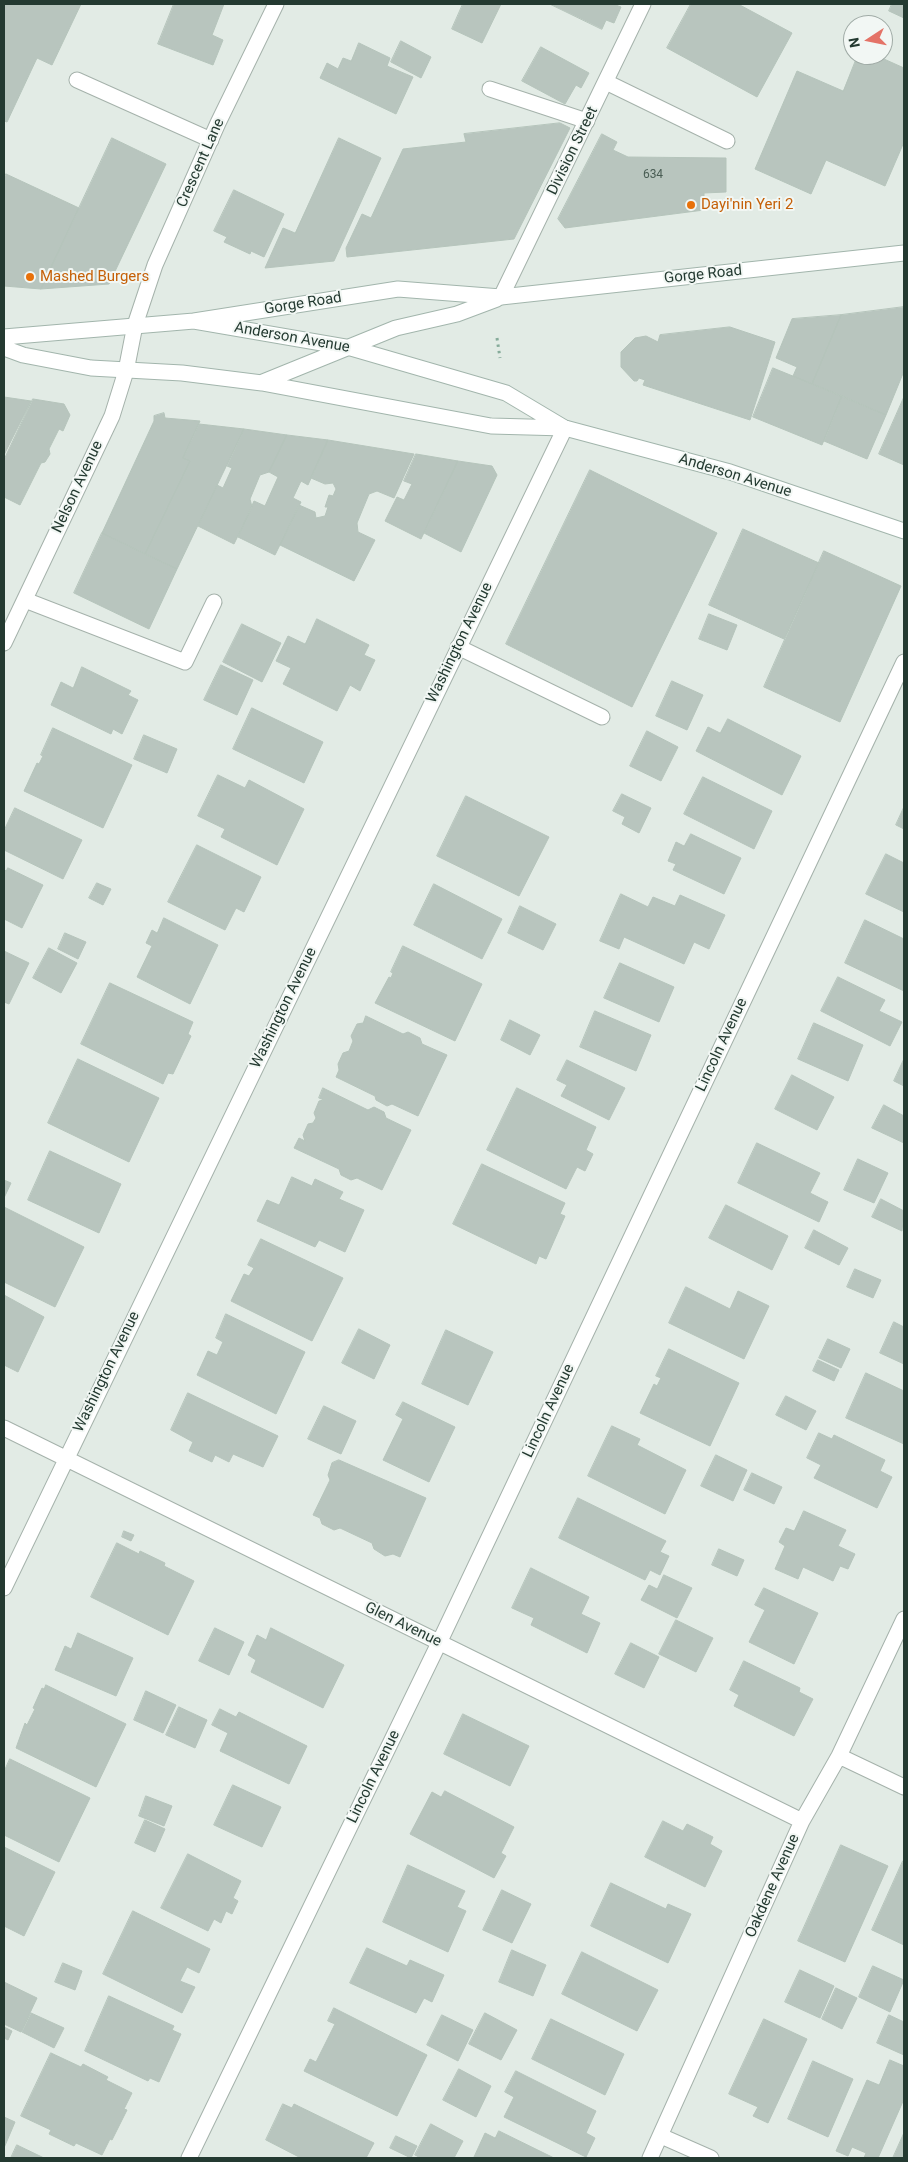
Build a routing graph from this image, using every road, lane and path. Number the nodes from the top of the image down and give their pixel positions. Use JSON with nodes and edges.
{"nodes":[{"id":1,"x":276,"y":4,"type":"edge"},
{"id":2,"x":643,"y":4,"type":"edge"},
{"id":3,"x":77,"y":80,"type":"dead end"},
{"id":4,"x":606,"y":82,"type":"junction"},
{"id":5,"x":490,"y":89,"type":"dead end"},
{"id":6,"x":587,"y":122,"type":"junction"},
{"id":7,"x":210,"y":140,"type":"junction"},
{"id":8,"x":727,"y":141,"type":"dead end"},
{"id":9,"x":904,"y":253,"type":"edge"},
{"id":10,"x":501,"y":297,"type":"junction"},
{"id":11,"x":194,"y":320,"type":"junction"},
{"id":12,"x":135,"y":325,"type":"junction"},
{"id":13,"x":4,"y":337,"type":"edge"},
{"id":14,"x":498,"y":338,"type":"dead end"},
{"id":15,"x":4,"y":348,"type":"edge"},
{"id":16,"x":351,"y":348,"type":"junction"},
{"id":17,"x":500,"y":358,"type":"dead end"},
{"id":18,"x":126,"y":372,"type":"junction"},
{"id":19,"x":262,"y":383,"type":"junction"},
{"id":20,"x":564,"y":428,"type":"junction"},
{"id":21,"x":904,"y":531,"type":"edge"},
{"id":22,"x":25,"y":600,"type":"junction"},
{"id":23,"x":214,"y":602,"type":"dead end"},
{"id":24,"x":4,"y":643,"type":"edge"},
{"id":25,"x":458,"y":647,"type":"junction"},
{"id":26,"x":904,"y":662,"type":"edge"},
{"id":27,"x":602,"y":717,"type":"dead end"},
{"id":28,"x":4,"y":1428,"type":"edge"},
{"id":29,"x":66,"y":1458,"type":"junction"},
{"id":30,"x":4,"y":1588,"type":"edge"},
{"id":31,"x":904,"y":1619,"type":"edge"},
{"id":32,"x":438,"y":1643,"type":"junction"},
{"id":33,"x":838,"y":1756,"type":"junction"},
{"id":34,"x":904,"y":1787,"type":"edge"},
{"id":35,"x":802,"y":1821,"type":"junction"},
{"id":36,"x":661,"y":2136,"type":"junction"},
{"id":37,"x":189,"y":2158,"type":"edge"},
{"id":38,"x":650,"y":2158,"type":"edge"},
{"id":39,"x":711,"y":2158,"type":"edge"}],
"edges":[{"from":1,"to":7,"type":"street","name":"Crescent Lane"},
{"from":2,"to":4,"type":"street","name":"Division Street"},
{"from":3,"to":7,"type":"street"},
{"from":4,"to":6,"type":"street","name":"Division Street"},
{"from":4,"to":8,"type":"street"},
{"from":5,"to":6,"type":"street"},
{"from":6,"to":10,"type":"street","name":"Division Street"},
{"from":7,"to":12,"type":"street","name":"Crescent Lane"},
{"from":9,"to":10,"type":"street","name":"Gorge Road"},
{"from":10,"to":11,"type":"street","name":"Gorge Road"},
{"from":10,"to":16,"type":"street","name":"Gorge Road"},
{"from":11,"to":12,"type":"street","name":"Anderson Avenue"},
{"from":11,"to":16,"type":"street","name":"Anderson Avenue"},
{"from":12,"to":13,"type":"street","name":"Anderson Avenue"},
{"from":12,"to":18,"type":"street","name":"Nelson Avenue"},
{"from":14,"to":17,"type":"path"},
{"from":15,"to":18,"type":"street","name":"Anderson Avenue"},
{"from":16,"to":19,"type":"street","name":"Gorge Road"},
{"from":16,"to":20,"type":"street","name":"Anderson Avenue"},
{"from":18,"to":19,"type":"street","name":"Anderson Avenue"},
{"from":18,"to":22,"type":"street","name":"Nelson Avenue"},
{"from":19,"to":20,"type":"street","name":"Anderson Avenue"},
{"from":20,"to":21,"type":"street","name":"Anderson Avenue"},
{"from":20,"to":25,"type":"street","name":"Washington Avenue"},
{"from":22,"to":23,"type":"street"},
{"from":22,"to":24,"type":"street","name":"Nelson Avenue"},
{"from":25,"to":27,"type":"street"},
{"from":25,"to":29,"type":"street","name":"Washington Avenue"},
{"from":26,"to":32,"type":"street","name":"Lincoln Avenue"},
{"from":28,"to":29,"type":"street","name":"Glen Avenue"},
{"from":29,"to":30,"type":"street","name":"Washington Avenue"},
{"from":29,"to":32,"type":"street","name":"Glen Avenue"},
{"from":31,"to":33,"type":"street","name":"Oakdene Avenue"},
{"from":32,"to":35,"type":"street","name":"Glen Avenue"},
{"from":32,"to":37,"type":"street","name":"Lincoln Avenue"},
{"from":33,"to":34,"type":"street"},
{"from":33,"to":35,"type":"street","name":"Oakdene Avenue"},
{"from":35,"to":36,"type":"street","name":"Oakdene Avenue"},
{"from":36,"to":38,"type":"street","name":"Oakdene Avenue"},
{"from":36,"to":39,"type":"street"}]}
